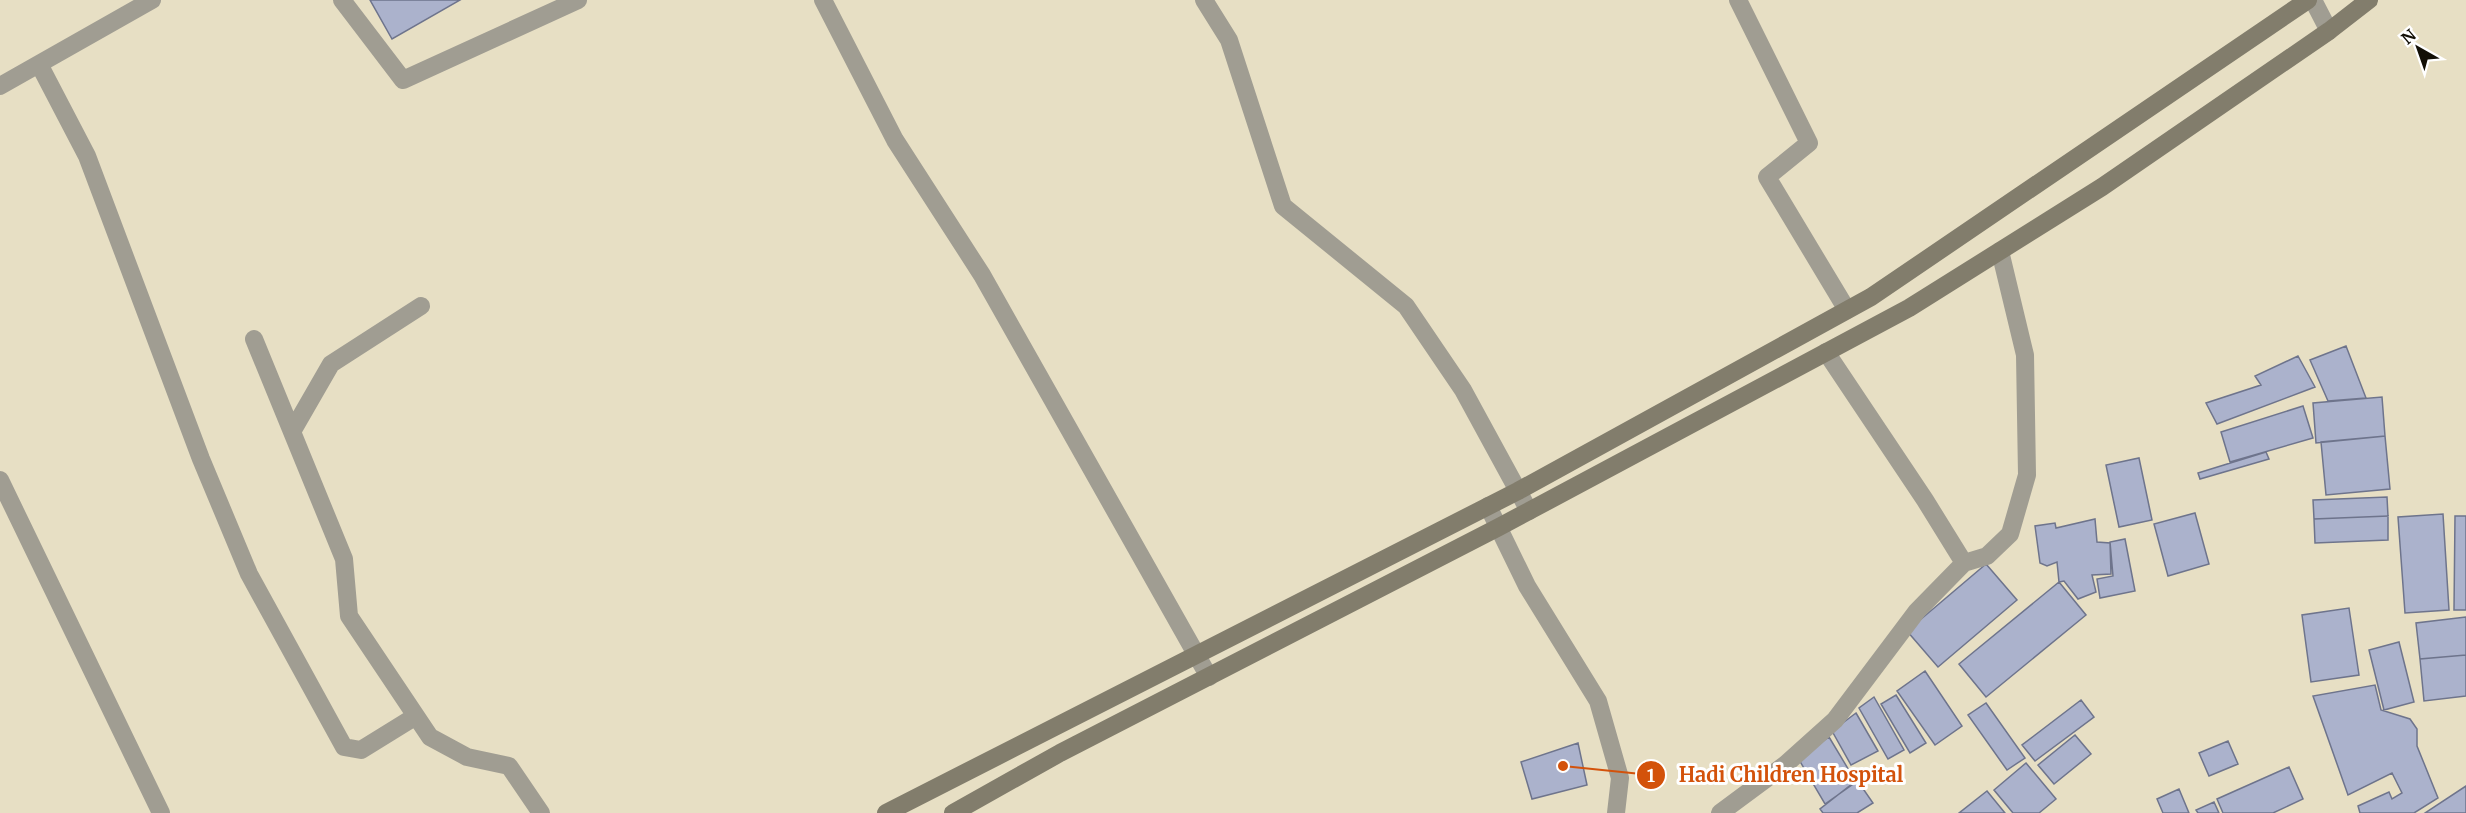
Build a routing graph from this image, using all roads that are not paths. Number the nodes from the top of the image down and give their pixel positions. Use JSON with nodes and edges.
{"nodes":[{"id":1,"x":152,"y":0,"type":"edge"},
{"id":2,"x":342,"y":0,"type":"edge"},
{"id":3,"x":578,"y":0,"type":"edge"},
{"id":4,"x":823,"y":0,"type":"edge"},
{"id":5,"x":1204,"y":0,"type":"edge"},
{"id":6,"x":1738,"y":0,"type":"edge"},
{"id":7,"x":2308,"y":0,"type":"edge"},
{"id":8,"x":2313,"y":0,"type":"edge"},
{"id":9,"x":2368,"y":0,"type":"edge"},
{"id":10,"x":2329,"y":32,"type":"junction"},
{"id":11,"x":39,"y":64,"type":"junction"},
{"id":12,"x":0,"y":86,"type":"edge"},
{"id":13,"x":2000,"y":251,"type":"junction"},
{"id":14,"x":420,"y":306,"type":"dead end"},
{"id":15,"x":1847,"y":310,"type":"junction"},
{"id":16,"x":254,"y":339,"type":"dead end"},
{"id":17,"x":1826,"y":352,"type":"junction"},
{"id":18,"x":293,"y":430,"type":"junction"},
{"id":19,"x":0,"y":480,"type":"edge"},
{"id":20,"x":1518,"y":491,"type":"junction"},
{"id":21,"x":1488,"y":506,"type":"junction"},
{"id":22,"x":1529,"y":511,"type":"junction"},
{"id":23,"x":1498,"y":527,"type":"junction"},
{"id":24,"x":1964,"y":563,"type":"junction"},
{"id":25,"x":1196,"y":653,"type":"junction"},
{"id":26,"x":1209,"y":677,"type":"junction"},
{"id":27,"x":416,"y":716,"type":"junction"},
{"id":28,"x":912,"y":807,"type":"edge"},
{"id":29,"x":161,"y":813,"type":"edge"},
{"id":30,"x":541,"y":813,"type":"edge"},
{"id":31,"x":886,"y":813,"type":"edge"},
{"id":32,"x":953,"y":813,"type":"edge"},
{"id":33,"x":1616,"y":813,"type":"edge"},
{"id":34,"x":1720,"y":813,"type":"edge"}],
"edges":[{"from":1,"to":11,"type":"street"},
{"from":2,"to":3,"type":"street"},
{"from":4,"to":25,"type":"street"},
{"from":5,"to":20,"type":"street"},
{"from":6,"to":15,"type":"street"},
{"from":7,"to":15,"type":"main road"},
{"from":8,"to":10,"type":"street"},
{"from":9,"to":10,"type":"main road"},
{"from":10,"to":13,"type":"main road"},
{"from":11,"to":12,"type":"street"},
{"from":11,"to":27,"type":"street"},
{"from":13,"to":17,"type":"main road"},
{"from":13,"to":24,"type":"street"},
{"from":14,"to":18,"type":"street"},
{"from":15,"to":20,"type":"main road"},
{"from":16,"to":18,"type":"street"},
{"from":17,"to":22,"type":"main road"},
{"from":17,"to":24,"type":"street"},
{"from":18,"to":27,"type":"street"},
{"from":19,"to":29,"type":"street"},
{"from":20,"to":21,"type":"main road"},
{"from":20,"to":22,"type":"street"},
{"from":21,"to":23,"type":"street"},
{"from":21,"to":25,"type":"main road"},
{"from":22,"to":23,"type":"main road"},
{"from":23,"to":26,"type":"main road"},
{"from":23,"to":33,"type":"street"},
{"from":24,"to":34,"type":"street"},
{"from":25,"to":26,"type":"street"},
{"from":25,"to":28,"type":"main road"},
{"from":26,"to":32,"type":"main road"},
{"from":27,"to":30,"type":"street"},
{"from":28,"to":31,"type":"main road"}]}
